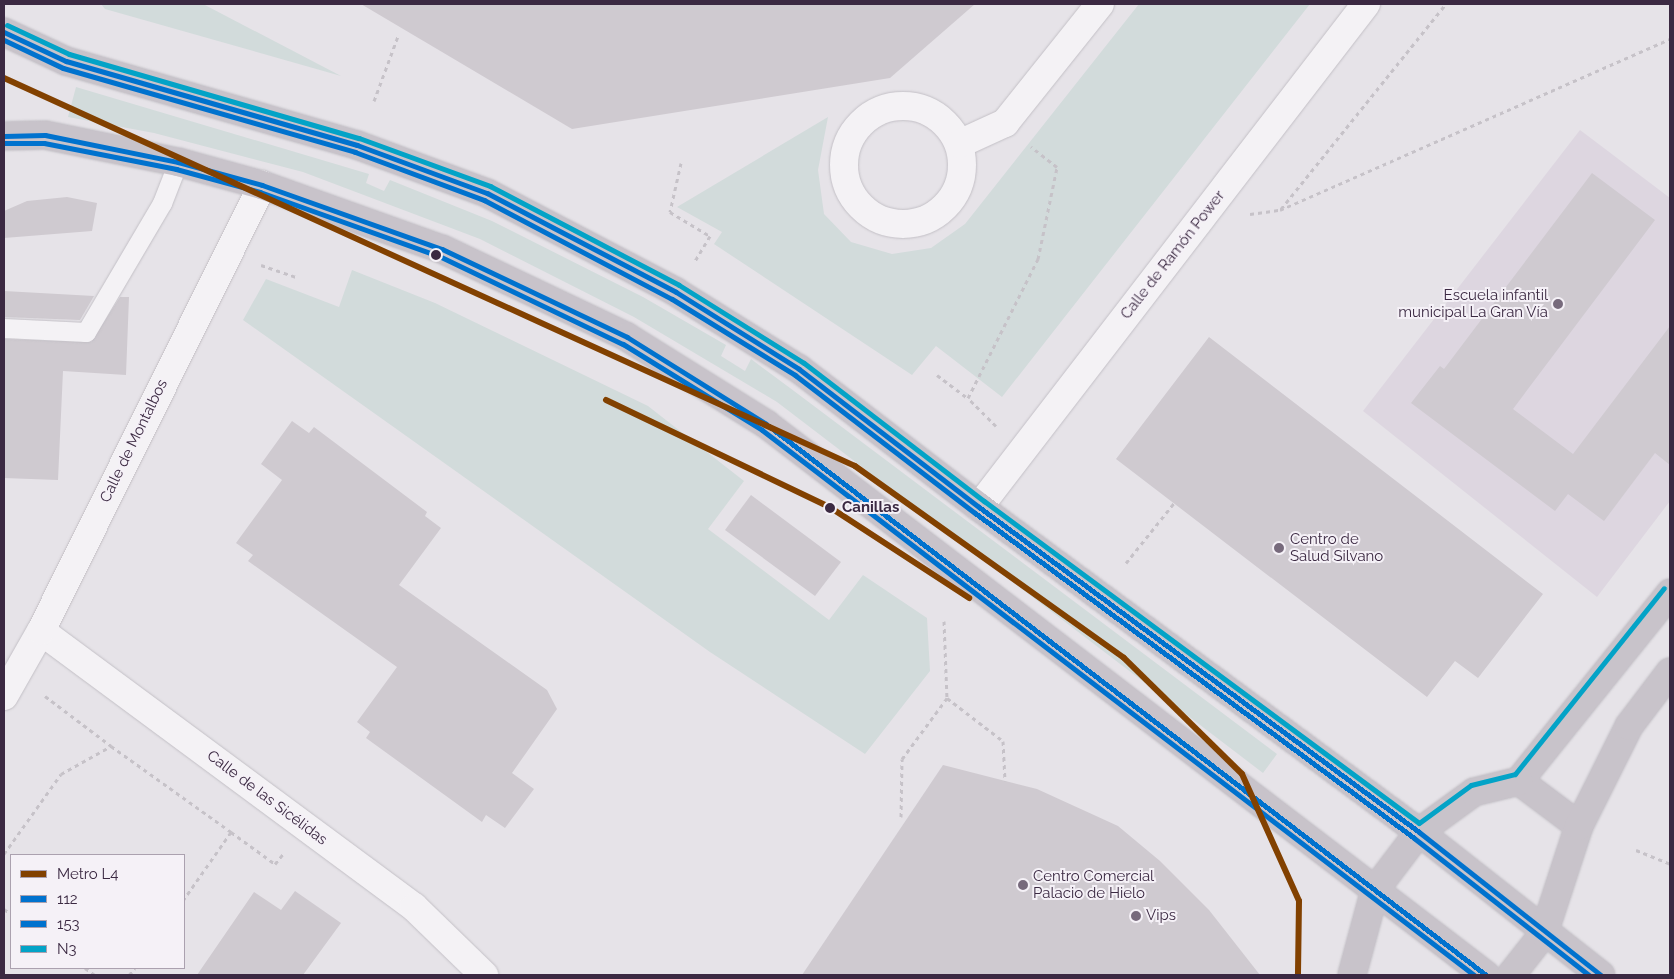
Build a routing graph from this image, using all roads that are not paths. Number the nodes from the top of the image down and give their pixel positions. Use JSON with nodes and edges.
{"nodes":[{"id":1,"x":1100,"y":4,"type":"edge"},
{"id":2,"x":1366,"y":4,"type":"edge"},
{"id":3,"x":4,"y":32,"type":"edge"},
{"id":4,"x":4,"y":136,"type":"edge"},
{"id":5,"x":959,"y":144,"type":"junction"},
{"id":6,"x":178,"y":162,"type":"junction"},
{"id":7,"x":262,"y":185,"type":"junction"},
{"id":8,"x":4,"y":328,"type":"edge"},
{"id":9,"x":979,"y":506,"type":"junction"},
{"id":10,"x":1670,"y":593,"type":"edge"},
{"id":11,"x":41,"y":631,"type":"junction"},
{"id":12,"x":1670,"y":672,"type":"edge"},
{"id":13,"x":4,"y":696,"type":"edge"},
{"id":14,"x":1519,"y":780,"type":"junction"},
{"id":15,"x":1579,"y":826,"type":"junction"},
{"id":16,"x":1419,"y":832,"type":"junction"},
{"id":17,"x":1376,"y":890,"type":"junction"},
{"id":18,"x":1544,"y":933,"type":"junction"},
{"id":19,"x":484,"y":975,"type":"edge"},
{"id":20,"x":1353,"y":975,"type":"edge"},
{"id":21,"x":1486,"y":975,"type":"edge"},
{"id":22,"x":1511,"y":975,"type":"edge"},
{"id":23,"x":1602,"y":975,"type":"edge"}],
"edges":[{"from":1,"to":5,"type":"street"},
{"from":2,"to":9,"type":"street","name":"Calle de Ramón Power"},
{"from":3,"to":9,"type":"street"},
{"from":4,"to":6,"type":"street"},
{"from":5,"to":5,"type":"street"},
{"from":6,"to":7,"type":"street"},
{"from":6,"to":8,"type":"lane"},
{"from":7,"to":11,"type":"street","name":"Calle de Montalbos"},
{"from":7,"to":17,"type":"street"},
{"from":9,"to":16,"type":"street"},
{"from":10,"to":14,"type":"street"},
{"from":11,"to":13,"type":"street","name":"Calle de Montalbos"},
{"from":11,"to":19,"type":"street","name":"Calle de las Sicélidas"},
{"from":12,"to":15,"type":"street"},
{"from":14,"to":15,"type":"street"},
{"from":14,"to":16,"type":"street"},
{"from":15,"to":18,"type":"street"},
{"from":16,"to":17,"type":"street"},
{"from":16,"to":18,"type":"street"},
{"from":17,"to":20,"type":"street"},
{"from":17,"to":21,"type":"street"},
{"from":18,"to":22,"type":"street"},
{"from":18,"to":23,"type":"street"}]}
